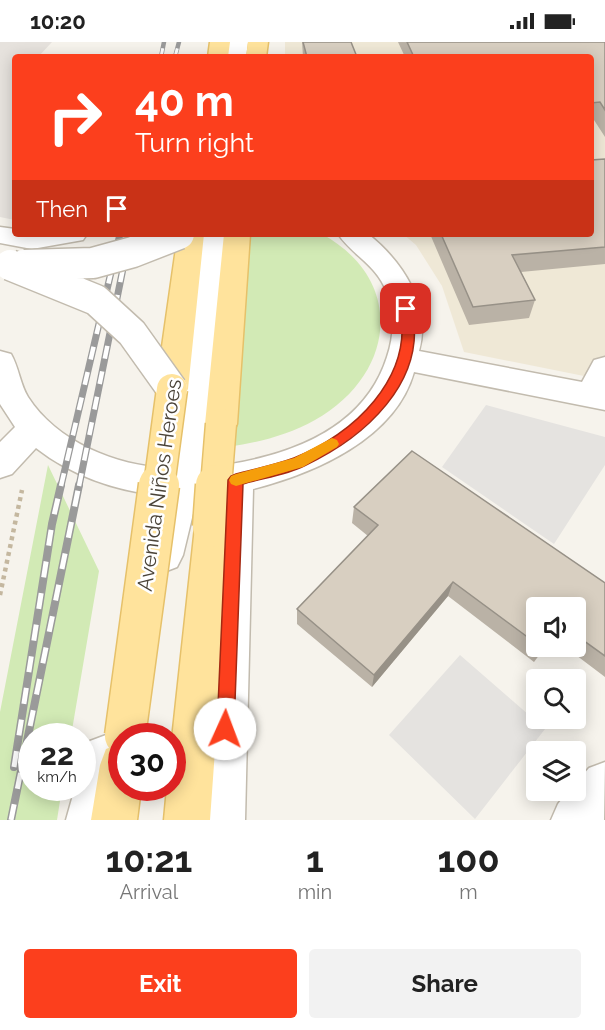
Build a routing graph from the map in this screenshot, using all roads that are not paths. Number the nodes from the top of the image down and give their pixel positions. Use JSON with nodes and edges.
{"nodes":[{"id":1,"x":0,"y":235,"type":"edge"},
{"id":2,"x":56,"y":237,"type":"edge"},
{"id":3,"x":171,"y":237,"type":"edge"},
{"id":4,"x":191,"y":237,"type":"edge"},
{"id":5,"x":213,"y":237,"type":"edge"},
{"id":6,"x":237,"y":237,"type":"edge"},
{"id":7,"x":355,"y":237,"type":"edge"},
{"id":8,"x":5,"y":264,"type":"edge"},
{"id":9,"x":405,"y":359,"type":"junction"},
{"id":10,"x":0,"y":362,"type":"edge"},
{"id":11,"x":605,"y":368,"type":"edge"},
{"id":12,"x":172,"y":389,"type":"junction"},
{"id":13,"x":598,"y":397,"type":"edge"},
{"id":14,"x":35,"y":428,"type":"junction"},
{"id":15,"x":0,"y":464,"type":"edge"},
{"id":16,"x":236,"y":480,"type":"junction"},
{"id":17,"x":183,"y":484,"type":"junction"},
{"id":18,"x":127,"y":723,"type":"edge"},
{"id":19,"x":605,"y":784,"type":"edge"},
{"id":20,"x":117,"y":801,"type":"edge"},
{"id":21,"x":89,"y":820,"type":"edge"},
{"id":22,"x":114,"y":820,"type":"edge"},
{"id":23,"x":187,"y":820,"type":"edge"},
{"id":24,"x":222,"y":820,"type":"edge"},
{"id":25,"x":574,"y":820,"type":"edge"}],
"edges":[{"from":1,"to":2,"type":"street"},
{"from":3,"to":8,"type":"street","bridge":true},
{"from":4,"to":12,"type":"main road","name":"Avenida Niños Heroes"},
{"from":5,"to":17,"type":"street"},
{"from":6,"to":23,"type":"main road","bridge":true},
{"from":7,"to":9,"type":"street"},
{"from":8,"to":12,"type":"street","bridge":true},
{"from":9,"to":13,"type":"street"},
{"from":9,"to":16,"type":"street"},
{"from":10,"to":14,"type":"street"},
{"from":11,"to":13,"type":"street"},
{"from":12,"to":18,"type":"main road","name":"Avenida Niños Heroes","bridge":true},
{"from":14,"to":15,"type":"street"},
{"from":14,"to":17,"type":"street"},
{"from":16,"to":17,"type":"street"},
{"from":16,"to":24,"type":"street"},
{"from":17,"to":21,"type":"street"},
{"from":19,"to":25,"type":"street"},
{"from":20,"to":22,"type":"main road"}]}
